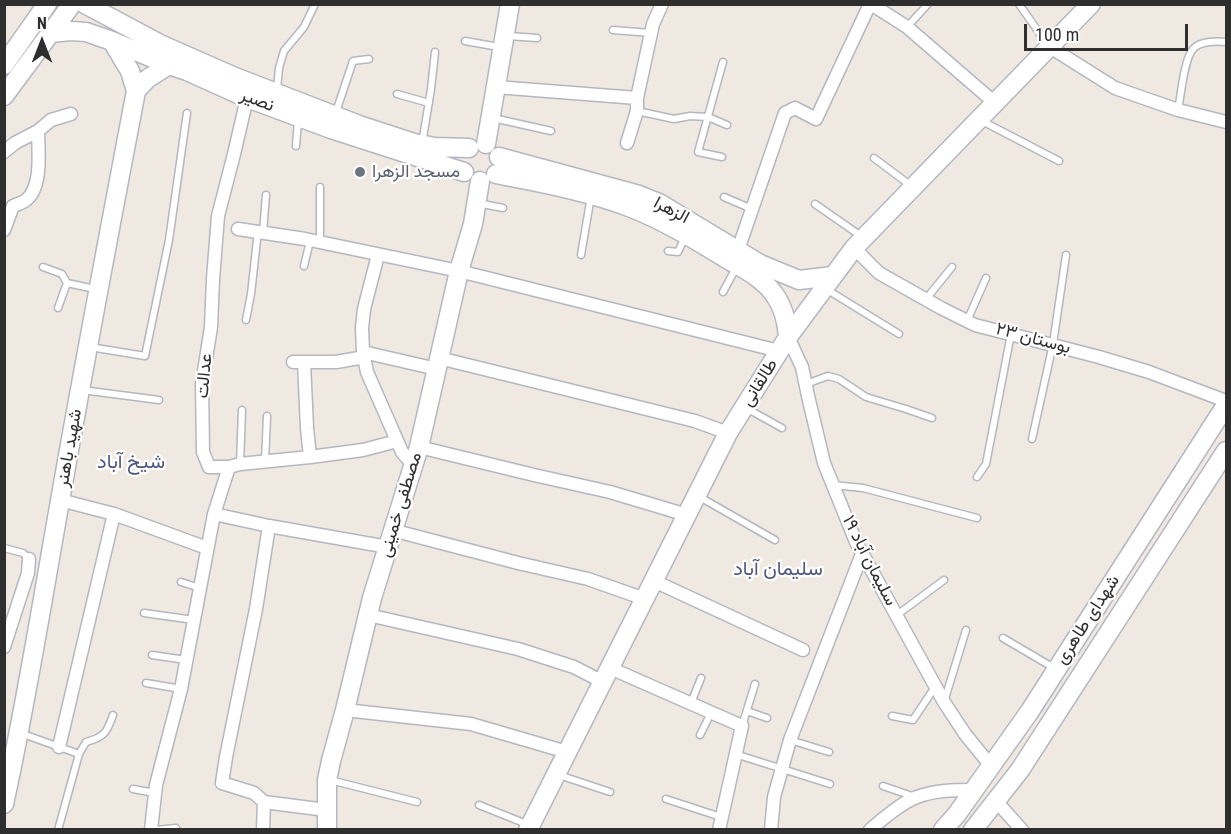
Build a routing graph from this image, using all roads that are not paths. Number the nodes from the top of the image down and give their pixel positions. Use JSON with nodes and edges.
{"nodes":[{"id":1,"x":46,"y":4,"type":"edge"},
{"id":2,"x":72,"y":4,"type":"edge"},
{"id":3,"x":315,"y":4,"type":"edge"},
{"id":4,"x":510,"y":4,"type":"edge"},
{"id":5,"x":662,"y":4,"type":"edge"},
{"id":6,"x":871,"y":4,"type":"edge"},
{"id":7,"x":928,"y":4,"type":"edge"},
{"id":8,"x":1020,"y":4,"type":"edge"},
{"id":9,"x":1090,"y":5,"type":"edge"},
{"id":10,"x":91,"y":8,"type":"edge"},
{"id":11,"x":907,"y":27,"type":"junction"},
{"id":12,"x":613,"y":30,"type":"dead end"},
{"id":13,"x":86,"y":32,"type":"junction"},
{"id":14,"x":51,"y":33,"type":"junction"},
{"id":15,"x":651,"y":33,"type":"junction"},
{"id":16,"x":537,"y":38,"type":"dead end"},
{"id":17,"x":112,"y":41,"type":"junction"},
{"id":18,"x":465,"y":41,"type":"dead end"},
{"id":19,"x":504,"y":42,"type":"junction"},
{"id":20,"x":1227,"y":42,"type":"edge"},
{"id":21,"x":1050,"y":47,"type":"junction"},
{"id":22,"x":435,"y":52,"type":"dead end"},
{"id":23,"x":369,"y":59,"type":"dead end"},
{"id":24,"x":723,"y":62,"type":"dead end"},
{"id":25,"x":4,"y":65,"type":"edge"},
{"id":26,"x":169,"y":65,"type":"junction"},
{"id":27,"x":232,"y":83,"type":"junction"},
{"id":28,"x":496,"y":87,"type":"junction"},
{"id":29,"x":136,"y":91,"type":"junction"},
{"id":30,"x":277,"y":93,"type":"junction"},
{"id":31,"x":397,"y":94,"type":"dead end"},
{"id":32,"x":4,"y":96,"type":"edge"},
{"id":33,"x":247,"y":98,"type":"junction"},
{"id":34,"x":429,"y":103,"type":"junction"},
{"id":35,"x":995,"y":103,"type":"junction"},
{"id":36,"x":637,"y":104,"type":"junction"},
{"id":37,"x":1179,"y":110,"type":"junction"},
{"id":38,"x":187,"y":113,"type":"dead end"},
{"id":39,"x":71,"y":114,"type":"dead end"},
{"id":40,"x":335,"y":115,"type":"junction"},
{"id":41,"x":299,"y":117,"type":"junction"},
{"id":42,"x":491,"y":117,"type":"junction"},
{"id":43,"x":708,"y":117,"type":"junction"},
{"id":44,"x":979,"y":120,"type":"junction"},
{"id":45,"x":1227,"y":122,"type":"edge"},
{"id":46,"x":727,"y":124,"type":"dead end"},
{"id":47,"x":38,"y":130,"type":"junction"},
{"id":48,"x":551,"y":131,"type":"dead end"},
{"id":49,"x":627,"y":143,"type":"dead end"},
{"id":50,"x":296,"y":147,"type":"dead end"},
{"id":51,"x":429,"y":151,"type":"junction"},
{"id":52,"x":4,"y":152,"type":"edge"},
{"id":53,"x":722,"y":157,"type":"dead end"},
{"id":54,"x":874,"y":158,"type":"dead end"},
{"id":55,"x":1059,"y":161,"type":"dead end"},
{"id":56,"x":482,"y":163,"type":"junction"},
{"id":57,"x":524,"y":172,"type":"junction"},
{"id":58,"x":320,"y":187,"type":"dead end"},
{"id":59,"x":913,"y":188,"type":"junction"},
{"id":60,"x":266,"y":195,"type":"dead end"},
{"id":61,"x":591,"y":196,"type":"junction"},
{"id":62,"x":724,"y":197,"type":"dead end"},
{"id":63,"x":477,"y":203,"type":"junction"},
{"id":64,"x":815,"y":204,"type":"dead end"},
{"id":65,"x":503,"y":208,"type":"dead end"},
{"id":66,"x":752,"y":209,"type":"junction"},
{"id":67,"x":238,"y":229,"type":"dead end"},
{"id":68,"x":4,"y":230,"type":"edge"},
{"id":69,"x":261,"y":231,"type":"junction"},
{"id":70,"x":686,"y":235,"type":"junction"},
{"id":71,"x":315,"y":241,"type":"junction"},
{"id":72,"x":859,"y":243,"type":"junction"},
{"id":73,"x":668,"y":251,"type":"dead end"},
{"id":74,"x":378,"y":255,"type":"junction"},
{"id":75,"x":581,"y":255,"type":"dead end"},
{"id":76,"x":1066,"y":255,"type":"dead end"},
{"id":77,"x":738,"y":258,"type":"junction"},
{"id":78,"x":304,"y":266,"type":"dead end"},
{"id":79,"x":43,"y":267,"type":"dead end"},
{"id":80,"x":952,"y":267,"type":"dead end"},
{"id":81,"x":459,"y":271,"type":"junction"},
{"id":82,"x":771,"y":277,"type":"junction"},
{"id":83,"x":986,"y":278,"type":"dead end"},
{"id":84,"x":829,"y":282,"type":"junction"},
{"id":85,"x":67,"y":283,"type":"junction"},
{"id":86,"x":99,"y":290,"type":"junction"},
{"id":87,"x":723,"y":292,"type":"dead end"},
{"id":88,"x":926,"y":300,"type":"junction"},
{"id":89,"x":58,"y":308,"type":"dead end"},
{"id":90,"x":246,"y":320,"type":"dead end"},
{"id":91,"x":967,"y":321,"type":"junction"},
{"id":92,"x":899,"y":334,"type":"dead end"},
{"id":93,"x":1011,"y":334,"type":"junction"},
{"id":94,"x":784,"y":344,"type":"junction"},
{"id":95,"x":1053,"y":344,"type":"junction"},
{"id":96,"x":88,"y":347,"type":"junction"},
{"id":97,"x":364,"y":354,"type":"junction"},
{"id":98,"x":438,"y":363,"type":"junction"},
{"id":99,"x":806,"y":384,"type":"junction"},
{"id":100,"x":80,"y":390,"type":"junction"},
{"id":101,"x":159,"y":400,"type":"dead end"},
{"id":102,"x":1227,"y":403,"type":"edge"},
{"id":103,"x":744,"y":407,"type":"junction"},
{"id":104,"x":242,"y":410,"type":"dead end"},
{"id":105,"x":267,"y":416,"type":"dead end"},
{"id":106,"x":932,"y":418,"type":"dead end"},
{"id":107,"x":782,"y":428,"type":"dead end"},
{"id":108,"x":728,"y":433,"type":"junction"},
{"id":109,"x":1032,"y":439,"type":"dead end"},
{"id":110,"x":397,"y":441,"type":"junction"},
{"id":111,"x":1227,"y":451,"type":"edge"},
{"id":112,"x":416,"y":456,"type":"junction"},
{"id":113,"x":310,"y":457,"type":"junction"},
{"id":114,"x":266,"y":462,"type":"junction"},
{"id":115,"x":234,"y":466,"type":"junction"},
{"id":116,"x":977,"y":477,"type":"dead end"},
{"id":117,"x":833,"y":485,"type":"junction"},
{"id":118,"x":1170,"y":493,"type":"junction"},
{"id":119,"x":697,"y":495,"type":"junction"},
{"id":120,"x":60,"y":500,"type":"junction"},
{"id":121,"x":1191,"y":505,"type":"junction"},
{"id":122,"x":114,"y":514,"type":"junction"},
{"id":123,"x":214,"y":514,"type":"junction"},
{"id":124,"x":687,"y":515,"type":"junction"},
{"id":125,"x":977,"y":518,"type":"dead end"},
{"id":126,"x":269,"y":526,"type":"junction"},
{"id":127,"x":390,"y":538,"type":"junction"},
{"id":128,"x":775,"y":540,"type":"dead end"},
{"id":129,"x":4,"y":548,"type":"edge"},
{"id":130,"x":207,"y":548,"type":"junction"},
{"id":131,"x":862,"y":554,"type":"junction"},
{"id":132,"x":29,"y":559,"type":"joint"},
{"id":133,"x":944,"y":580,"type":"dead end"},
{"id":134,"x":654,"y":581,"type":"junction"},
{"id":135,"x":181,"y":582,"type":"dead end"},
{"id":136,"x":201,"y":588,"type":"junction"},
{"id":137,"x":645,"y":599,"type":"junction"},
{"id":138,"x":144,"y":613,"type":"dead end"},
{"id":139,"x":368,"y":615,"type":"junction"},
{"id":140,"x":897,"y":615,"type":"junction"},
{"id":141,"x":194,"y":620,"type":"junction"},
{"id":142,"x":966,"y":630,"type":"dead end"},
{"id":143,"x":1003,"y":638,"type":"dead end"},
{"id":144,"x":4,"y":647,"type":"edge"},
{"id":145,"x":803,"y":650,"type":"dead end"},
{"id":146,"x":153,"y":655,"type":"dead end"},
{"id":147,"x":186,"y":660,"type":"junction"},
{"id":148,"x":1057,"y":670,"type":"junction"},
{"id":149,"x":607,"y":675,"type":"junction"},
{"id":150,"x":701,"y":678,"type":"dead end"},
{"id":151,"x":146,"y":683,"type":"dead end"},
{"id":152,"x":755,"y":684,"type":"dead end"},
{"id":153,"x":935,"y":687,"type":"junction"},
{"id":154,"x":181,"y":689,"type":"junction"},
{"id":155,"x":944,"y":702,"type":"junction"},
{"id":156,"x":691,"y":704,"type":"junction"},
{"id":157,"x":345,"y":710,"type":"junction"},
{"id":158,"x":747,"y":711,"type":"junction"},
{"id":159,"x":711,"y":712,"type":"junction"},
{"id":160,"x":113,"y":715,"type":"dead end"},
{"id":161,"x":892,"y":716,"type":"dead end"},
{"id":162,"x":767,"y":718,"type":"dead end"},
{"id":163,"x":742,"y":726,"type":"junction"},
{"id":164,"x":700,"y":735,"type":"dead end"},
{"id":165,"x":14,"y":737,"type":"edge"},
{"id":166,"x":790,"y":740,"type":"junction"},
{"id":167,"x":59,"y":747,"type":"junction"},
{"id":168,"x":567,"y":752,"type":"junction"},
{"id":169,"x":830,"y":752,"type":"dead end"},
{"id":170,"x":79,"y":754,"type":"junction"},
{"id":171,"x":735,"y":754,"type":"junction"},
{"id":172,"x":991,"y":766,"type":"junction"},
{"id":173,"x":782,"y":769,"type":"junction"},
{"id":174,"x":556,"y":774,"type":"junction"},
{"id":175,"x":327,"y":780,"type":"junction"},
{"id":176,"x":830,"y":784,"type":"dead end"},
{"id":177,"x":883,"y":786,"type":"dead end"},
{"id":178,"x":133,"y":789,"type":"dead end"},
{"id":179,"x":974,"y":790,"type":"junction"},
{"id":180,"x":610,"y":792,"type":"dead end"},
{"id":181,"x":155,"y":793,"type":"junction"},
{"id":182,"x":916,"y":797,"type":"junction"},
{"id":183,"x":666,"y":799,"type":"dead end"},
{"id":184,"x":996,"y":801,"type":"junction"},
{"id":185,"x":264,"y":802,"type":"junction"},
{"id":186,"x":417,"y":802,"type":"dead end"},
{"id":187,"x":4,"y":804,"type":"edge"},
{"id":188,"x":479,"y":805,"type":"dead end"},
{"id":189,"x":326,"y":810,"type":"junction"},
{"id":190,"x":720,"y":824,"type":"edge"},
{"id":191,"x":529,"y":827,"type":"edge"},
{"id":192,"x":176,"y":828,"type":"dead end"},
{"id":193,"x":58,"y":830,"type":"edge"},
{"id":194,"x":151,"y":830,"type":"edge"},
{"id":195,"x":156,"y":830,"type":"edge"},
{"id":196,"x":263,"y":830,"type":"edge"},
{"id":197,"x":327,"y":830,"type":"edge"},
{"id":198,"x":771,"y":830,"type":"edge"},
{"id":199,"x":870,"y":830,"type":"edge"},
{"id":200,"x":943,"y":830,"type":"edge"},
{"id":201,"x":973,"y":830,"type":"edge"},
{"id":202,"x":1022,"y":830,"type":"edge"}],
"edges":[{"from":1,"to":25,"type":"street"},
{"from":2,"to":14,"type":"street"},
{"from":3,"to":30,"type":"lane","name":"نصیر"},
{"from":4,"to":19,"type":"street","name":"مصطفی خمینی"},
{"from":5,"to":15,"type":"street"},
{"from":6,"to":11,"type":"street"},
{"from":6,"to":66,"type":"street"},
{"from":7,"to":11,"type":"lane"},
{"from":8,"to":21,"type":"lane"},
{"from":9,"to":21,"type":"street","name":"طالقانی"},
{"from":10,"to":13,"type":"street"},
{"from":10,"to":27,"type":"street"},
{"from":11,"to":35,"type":"street"},
{"from":12,"to":15,"type":"lane"},
{"from":13,"to":14,"type":"street","name":"نصیر"},
{"from":13,"to":17,"type":"street","name":"نصیر"},
{"from":14,"to":32,"type":"street"},
{"from":15,"to":36,"type":"street"},
{"from":16,"to":19,"type":"lane"},
{"from":17,"to":26,"type":"street","name":"نصیر"},
{"from":17,"to":29,"type":"street"},
{"from":18,"to":19,"type":"lane"},
{"from":19,"to":28,"type":"street","name":"مصطفی خمینی"},
{"from":20,"to":37,"type":"lane"},
{"from":21,"to":35,"type":"street","name":"طالقانی"},
{"from":21,"to":37,"type":"street"},
{"from":22,"to":34,"type":"lane"},
{"from":23,"to":40,"type":"lane"},
{"from":24,"to":43,"type":"lane"},
{"from":26,"to":27,"type":"street","name":"نصیر"},
{"from":26,"to":29,"type":"street"},
{"from":27,"to":30,"type":"street"},
{"from":27,"to":33,"type":"street","name":"نصیر"},
{"from":28,"to":36,"type":"street"},
{"from":28,"to":42,"type":"street","name":"مصطفی خمینی"},
{"from":29,"to":86,"type":"street","name":"شهید باهنر"},
{"from":30,"to":40,"type":"street"},
{"from":31,"to":34,"type":"lane"},
{"from":33,"to":41,"type":"street","name":"نصیر"},
{"from":33,"to":115,"type":"street","name":"عدالت"},
{"from":34,"to":51,"type":"lane"},
{"from":35,"to":44,"type":"street","name":"طالقانی"},
{"from":36,"to":43,"type":"lane"},
{"from":36,"to":49,"type":"street"},
{"from":37,"to":45,"type":"street"},
{"from":38,"to":96,"type":"lane"},
{"from":39,"to":47,"type":"street"},
{"from":40,"to":51,"type":"street"},
{"from":41,"to":50,"type":"lane"},
{"from":41,"to":51,"type":"street","name":"نصیر"},
{"from":42,"to":48,"type":"lane"},
{"from":42,"to":51,"type":"street"},
{"from":42,"to":56,"type":"street","name":"مصطفی خمینی"},
{"from":43,"to":46,"type":"lane"},
{"from":43,"to":53,"type":"lane"},
{"from":44,"to":55,"type":"lane"},
{"from":44,"to":59,"type":"street","name":"طالقانی"},
{"from":47,"to":52,"type":"street"},
{"from":47,"to":68,"type":"street"},
{"from":51,"to":56,"type":"street","name":"نصیر"},
{"from":51,"to":56,"type":"street"},
{"from":54,"to":59,"type":"lane"},
{"from":56,"to":57,"type":"street","name":"الزهرا"},
{"from":56,"to":63,"type":"street","name":"مصطفی خمینی"},
{"from":57,"to":61,"type":"street","name":"الزهرا"},
{"from":57,"to":77,"type":"street","name":"الزهرا"},
{"from":58,"to":71,"type":"lane"},
{"from":59,"to":72,"type":"street","name":"طالقانی"},
{"from":60,"to":69,"type":"lane"},
{"from":61,"to":70,"type":"street","name":"الزهرا"},
{"from":61,"to":75,"type":"lane"},
{"from":62,"to":66,"type":"lane"},
{"from":63,"to":65,"type":"lane"},
{"from":63,"to":81,"type":"street","name":"مصطفی خمینی"},
{"from":64,"to":72,"type":"lane"},
{"from":66,"to":77,"type":"street"},
{"from":67,"to":69,"type":"street"},
{"from":69,"to":71,"type":"street"},
{"from":69,"to":90,"type":"lane"},
{"from":70,"to":73,"type":"lane"},
{"from":70,"to":77,"type":"street","name":"الزهرا"},
{"from":71,"to":74,"type":"street"},
{"from":71,"to":78,"type":"lane"},
{"from":72,"to":84,"type":"street","name":"طالقانی"},
{"from":72,"to":88,"type":"street","name":"بوستان ۲۳"},
{"from":74,"to":81,"type":"street"},
{"from":74,"to":97,"type":"street"},
{"from":76,"to":95,"type":"lane"},
{"from":77,"to":82,"type":"street","name":"الزهرا"},
{"from":77,"to":87,"type":"lane"},
{"from":79,"to":85,"type":"lane"},
{"from":80,"to":88,"type":"lane"},
{"from":81,"to":94,"type":"street"},
{"from":81,"to":98,"type":"street","name":"مصطفی خمینی"},
{"from":82,"to":84,"type":"street","name":"الزهرا"},
{"from":82,"to":94,"type":"street"},
{"from":83,"to":91,"type":"lane"},
{"from":84,"to":92,"type":"lane"},
{"from":84,"to":94,"type":"street","name":"طالقانی"},
{"from":85,"to":86,"type":"lane"},
{"from":85,"to":89,"type":"lane"},
{"from":86,"to":96,"type":"street","name":"شهید باهنر"},
{"from":88,"to":91,"type":"street","name":"بوستان ۲۳"},
{"from":91,"to":93,"type":"street","name":"بوستان ۲۳"},
{"from":93,"to":95,"type":"street","name":"بوستان ۲۳"},
{"from":93,"to":116,"type":"lane"},
{"from":94,"to":99,"type":"street","name":"سلیمان آباد ۱۹"},
{"from":94,"to":103,"type":"street","name":"طالقانی"},
{"from":95,"to":102,"type":"street","name":"بوستان ۲۳"},
{"from":95,"to":109,"type":"lane"},
{"from":96,"to":100,"type":"street","name":"شهید باهنر"},
{"from":97,"to":98,"type":"street"},
{"from":97,"to":110,"type":"street"},
{"from":97,"to":113,"type":"street"},
{"from":98,"to":108,"type":"street"},
{"from":98,"to":112,"type":"street","name":"مصطفی خمینی"},
{"from":99,"to":106,"type":"lane"},
{"from":99,"to":117,"type":"street","name":"سلیمان آباد ۱۹"},
{"from":100,"to":101,"type":"lane"},
{"from":100,"to":120,"type":"street","name":"شهید باهنر"},
{"from":102,"to":118,"type":"street","name":"شهدای طاهری"},
{"from":103,"to":107,"type":"lane"},
{"from":103,"to":108,"type":"street","name":"طالقانی"},
{"from":104,"to":115,"type":"lane"},
{"from":105,"to":114,"type":"lane"},
{"from":108,"to":119,"type":"street","name":"طالقانی"},
{"from":110,"to":112,"type":"street"},
{"from":110,"to":113,"type":"street","name":"عدالت"},
{"from":111,"to":121,"type":"street","name":"شهدای طاهری"},
{"from":112,"to":124,"type":"street"},
{"from":112,"to":127,"type":"street","name":"مصطفی خمینی"},
{"from":113,"to":114,"type":"street","name":"عدالت"},
{"from":114,"to":115,"type":"street","name":"عدالت"},
{"from":115,"to":123,"type":"street"},
{"from":117,"to":125,"type":"lane"},
{"from":117,"to":131,"type":"street","name":"سلیمان آباد ۱۹"},
{"from":118,"to":121,"type":"street"},
{"from":118,"to":148,"type":"street","name":"شهدای طاهری"},
{"from":119,"to":124,"type":"street","name":"طالقانی"},
{"from":119,"to":128,"type":"lane"},
{"from":120,"to":122,"type":"street"},
{"from":120,"to":165,"type":"street","name":"شهید باهنر"},
{"from":121,"to":184,"type":"street","name":"شهدای طاهری"},
{"from":122,"to":130,"type":"street"},
{"from":122,"to":167,"type":"street"},
{"from":123,"to":126,"type":"street"},
{"from":123,"to":130,"type":"street"},
{"from":124,"to":134,"type":"street","name":"طالقانی"},
{"from":126,"to":127,"type":"street"},
{"from":126,"to":185,"type":"street"},
{"from":127,"to":137,"type":"street"},
{"from":127,"to":139,"type":"street","name":"مصطفی خمینی"},
{"from":129,"to":132,"type":"lane"},
{"from":130,"to":136,"type":"street"},
{"from":131,"to":140,"type":"street","name":"سلیمان آباد ۱۹"},
{"from":131,"to":166,"type":"street"},
{"from":132,"to":144,"type":"street"},
{"from":133,"to":140,"type":"lane"},
{"from":134,"to":137,"type":"street","name":"طالقانی"},
{"from":134,"to":145,"type":"street"},
{"from":135,"to":136,"type":"lane"},
{"from":136,"to":141,"type":"street"},
{"from":137,"to":149,"type":"street","name":"طالقانی"},
{"from":138,"to":141,"type":"lane"},
{"from":139,"to":149,"type":"street"},
{"from":139,"to":157,"type":"street","name":"مصطفی خمینی"},
{"from":140,"to":153,"type":"street","name":"سلیمان آباد ۱۹"},
{"from":141,"to":147,"type":"street"},
{"from":142,"to":155,"type":"lane"},
{"from":143,"to":148,"type":"lane"},
{"from":146,"to":147,"type":"lane"},
{"from":147,"to":154,"type":"street"},
{"from":148,"to":172,"type":"street","name":"شهدای طاهری"},
{"from":149,"to":156,"type":"street"},
{"from":149,"to":168,"type":"street","name":"طالقانی"},
{"from":150,"to":156,"type":"lane"},
{"from":151,"to":154,"type":"lane"},
{"from":152,"to":158,"type":"lane"},
{"from":153,"to":155,"type":"street","name":"سلیمان آباد ۱۹"},
{"from":153,"to":161,"type":"lane"},
{"from":154,"to":181,"type":"street"},
{"from":155,"to":172,"type":"street","name":"سلیمان آباد ۱۹"},
{"from":156,"to":159,"type":"street"},
{"from":157,"to":168,"type":"street"},
{"from":157,"to":175,"type":"street","name":"مصطفی خمینی"},
{"from":158,"to":162,"type":"lane"},
{"from":158,"to":163,"type":"lane"},
{"from":159,"to":163,"type":"street"},
{"from":159,"to":164,"type":"lane"},
{"from":160,"to":170,"type":"lane"},
{"from":163,"to":171,"type":"street"},
{"from":165,"to":167,"type":"lane"},
{"from":165,"to":187,"type":"street","name":"شهید باهنر"},
{"from":166,"to":169,"type":"lane"},
{"from":166,"to":173,"type":"street"},
{"from":167,"to":170,"type":"lane"},
{"from":168,"to":174,"type":"street","name":"طالقانی"},
{"from":170,"to":193,"type":"lane"},
{"from":171,"to":173,"type":"lane"},
{"from":171,"to":190,"type":"street"},
{"from":172,"to":179,"type":"street","name":"شهدای طاهری"},
{"from":173,"to":176,"type":"lane"},
{"from":173,"to":198,"type":"street"},
{"from":174,"to":180,"type":"lane"},
{"from":174,"to":191,"type":"street","name":"طالقانی"},
{"from":175,"to":186,"type":"lane"},
{"from":175,"to":189,"type":"street","name":"مصطفی خمینی"},
{"from":177,"to":182,"type":"lane"},
{"from":178,"to":181,"type":"lane"},
{"from":179,"to":182,"type":"street"},
{"from":179,"to":200,"type":"street","name":"شهدای طاهری"},
{"from":181,"to":194,"type":"street"},
{"from":182,"to":199,"type":"street"},
{"from":183,"to":190,"type":"lane"},
{"from":184,"to":201,"type":"street","name":"شهدای طاهری"},
{"from":184,"to":202,"type":"street"},
{"from":185,"to":189,"type":"street"},
{"from":185,"to":196,"type":"street"},
{"from":188,"to":191,"type":"lane"},
{"from":189,"to":197,"type":"street","name":"مصطفی خمینی"},
{"from":192,"to":195,"type":"lane"}]}
